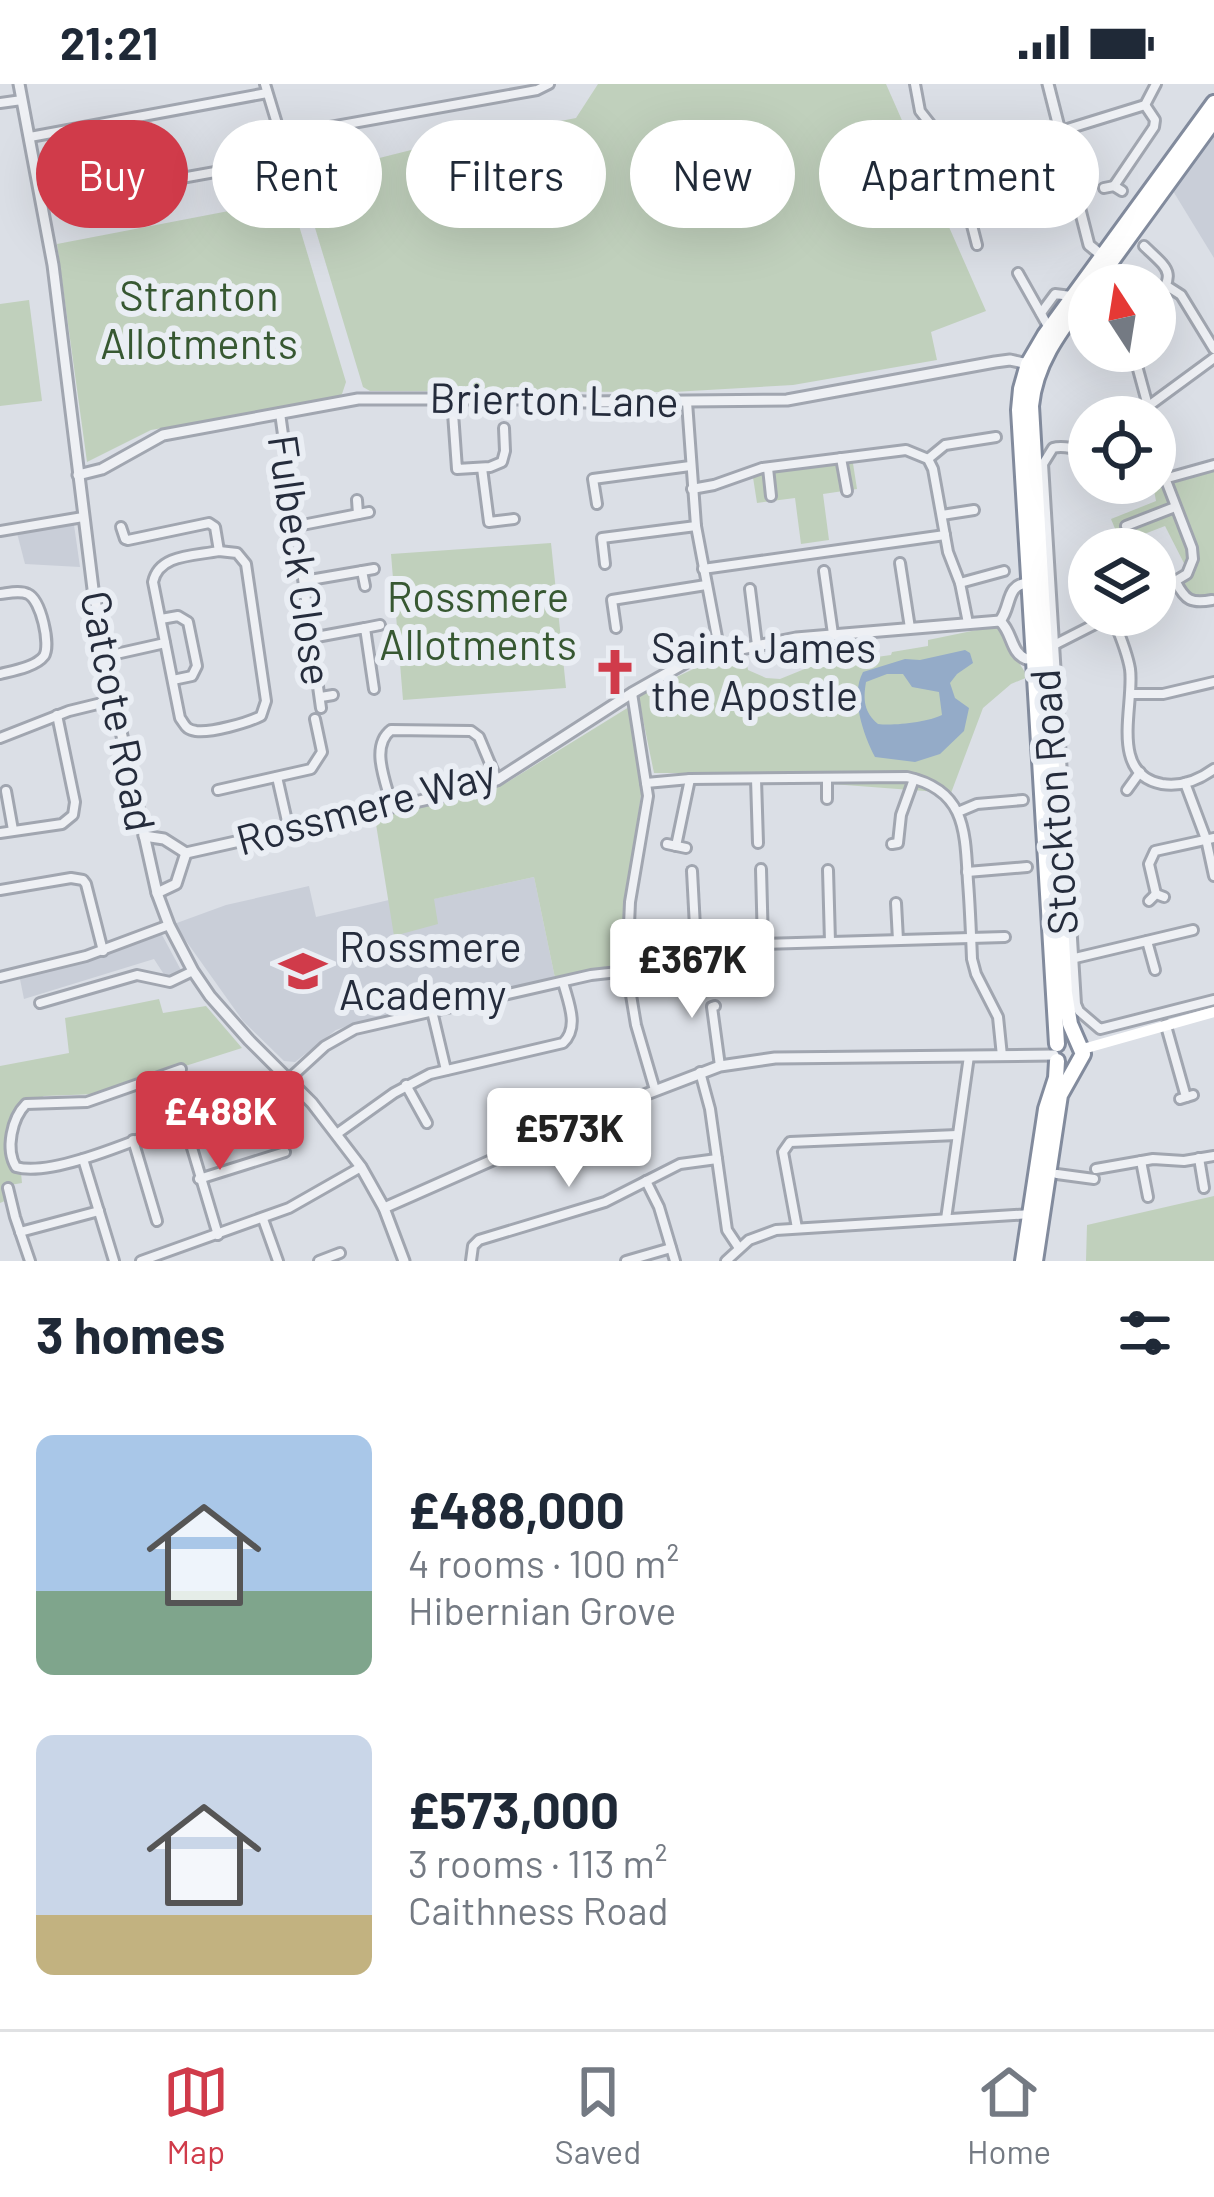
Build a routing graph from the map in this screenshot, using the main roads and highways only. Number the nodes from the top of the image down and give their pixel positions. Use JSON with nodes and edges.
{"nodes":[{"id":1,"x":1214,"y":103,"type":"edge"},
{"id":2,"x":1214,"y":120,"type":"edge"},
{"id":3,"x":1107,"y":259,"type":"junction"},
{"id":4,"x":1103,"y":264,"type":"edge"},
{"id":5,"x":1104,"y":264,"type":"edge"},
{"id":6,"x":1068,"y":309,"type":"edge"},
{"id":7,"x":1068,"y":314,"type":"edge"},
{"id":8,"x":1034,"y":365,"type":"junction"},
{"id":9,"x":1034,"y":494,"type":"junction"},
{"id":10,"x":1044,"y":652,"type":"junction"},
{"id":11,"x":1214,"y":1012,"type":"edge"},
{"id":12,"x":1079,"y":1051,"type":"junction"},
{"id":13,"x":1056,"y":1053,"type":"junction"},
{"id":14,"x":1024,"y":1261,"type":"edge"},
{"id":15,"x":1035,"y":1261,"type":"edge"}],
"edges":[{"from":1,"to":3,"type":"highway"},
{"from":2,"to":3,"type":"highway"},
{"from":3,"to":4,"type":"highway"},
{"from":3,"to":5,"type":"highway"},
{"from":6,"to":8,"type":"highway","name":"Stockton Road"},
{"from":7,"to":8,"type":"highway","name":"Stockton Road"},
{"from":8,"to":9,"type":"highway","name":"Stockton Road"},
{"from":8,"to":9,"type":"highway","name":"Stockton Road"},
{"from":9,"to":10,"type":"highway","name":"Stockton Road"},
{"from":10,"to":12,"type":"highway","name":"Stockton Road"},
{"from":10,"to":13,"type":"highway","name":"Stockton Road"},
{"from":11,"to":12,"type":"main road"},
{"from":12,"to":13,"type":"highway"},
{"from":12,"to":13,"type":"highway"},
{"from":12,"to":15,"type":"highway"},
{"from":13,"to":14,"type":"highway","name":"Stockton Road"}]}
